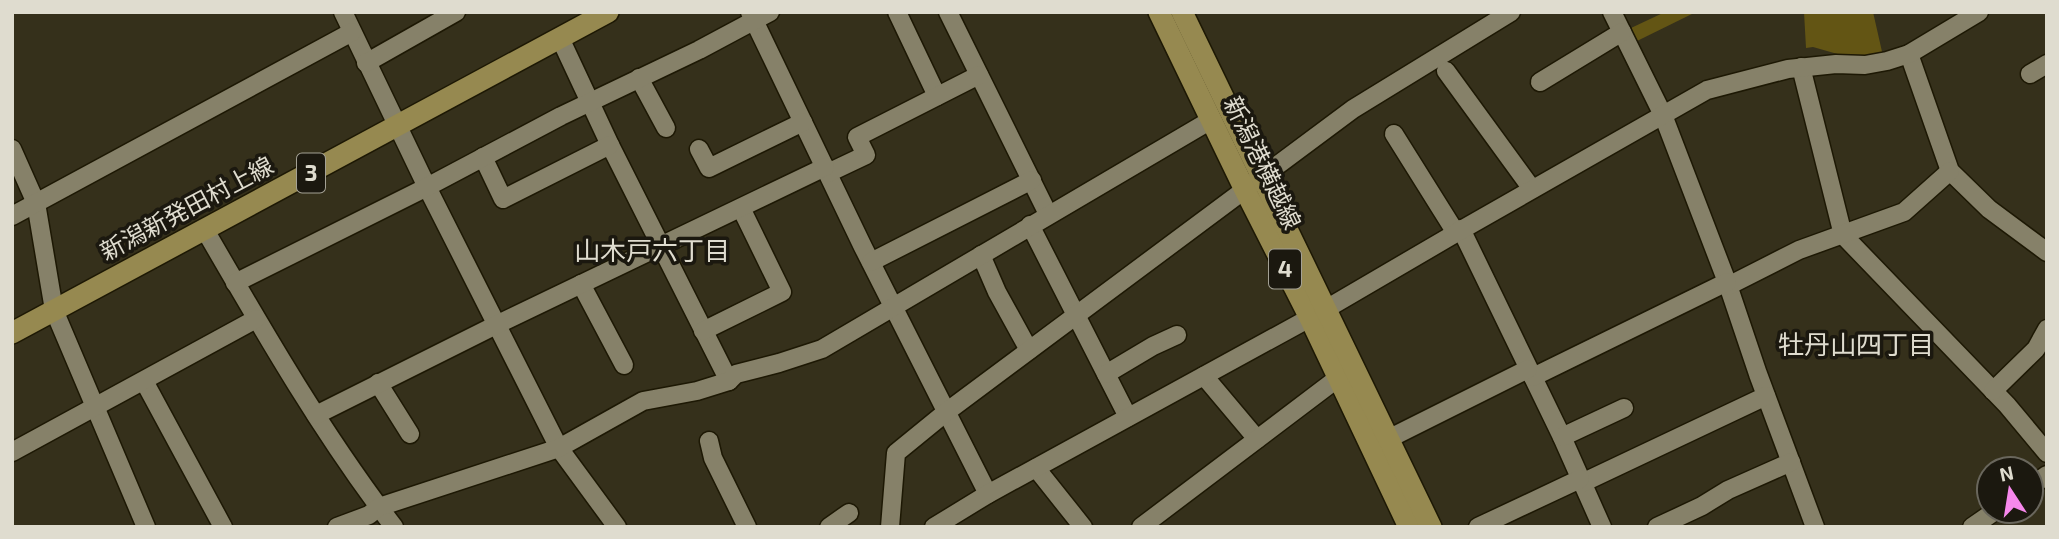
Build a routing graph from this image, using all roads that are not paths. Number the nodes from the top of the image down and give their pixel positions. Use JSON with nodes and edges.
{"nodes":[{"id":1,"x":343,"y":12,"type":"edge"},
{"id":2,"x":456,"y":12,"type":"edge"},
{"id":3,"x":608,"y":12,"type":"edge"},
{"id":4,"x":770,"y":12,"type":"edge"},
{"id":5,"x":897,"y":12,"type":"edge"},
{"id":6,"x":948,"y":12,"type":"edge"},
{"id":7,"x":1159,"y":12,"type":"edge"},
{"id":8,"x":1182,"y":12,"type":"edge"},
{"id":9,"x":1511,"y":12,"type":"edge"},
{"id":10,"x":1612,"y":12,"type":"edge"},
{"id":11,"x":1976,"y":13,"type":"edge"},
{"id":12,"x":752,"y":16,"type":"edge"},
{"id":13,"x":352,"y":32,"type":"junction"},
{"id":14,"x":1622,"y":32,"type":"junction"},
{"id":15,"x":560,"y":38,"type":"junction"},
{"id":16,"x":1909,"y":54,"type":"junction"},
{"id":17,"x":366,"y":63,"type":"junction"},
{"id":18,"x":2047,"y":64,"type":"edge"},
{"id":19,"x":1801,"y":67,"type":"junction"},
{"id":20,"x":1446,"y":71,"type":"dead end"},
{"id":21,"x":2030,"y":74,"type":"dead end"},
{"id":22,"x":979,"y":75,"type":"junction"},
{"id":23,"x":639,"y":78,"type":"junction"},
{"id":24,"x":1541,"y":82,"type":"dead end"},
{"id":25,"x":937,"y":96,"type":"junction"},
{"id":26,"x":589,"y":102,"type":"junction"},
{"id":27,"x":1663,"y":115,"type":"junction"},
{"id":28,"x":1211,"y":120,"type":"junction"},
{"id":29,"x":803,"y":122,"type":"junction"},
{"id":30,"x":399,"y":126,"type":"junction"},
{"id":31,"x":666,"y":128,"type":"dead end"},
{"id":32,"x":1394,"y":134,"type":"dead end"},
{"id":33,"x":610,"y":145,"type":"junction"},
{"id":34,"x":12,"y":149,"type":"edge"},
{"id":35,"x":699,"y":149,"type":"dead end"},
{"id":36,"x":483,"y":157,"type":"junction"},
{"id":37,"x":826,"y":170,"type":"junction"},
{"id":38,"x":1950,"y":171,"type":"junction"},
{"id":39,"x":1032,"y":180,"type":"junction"},
{"id":40,"x":1254,"y":184,"type":"junction"},
{"id":41,"x":427,"y":187,"type":"junction"},
{"id":42,"x":1532,"y":189,"type":"junction"},
{"id":43,"x":36,"y":203,"type":"junction"},
{"id":44,"x":741,"y":208,"type":"junction"},
{"id":45,"x":1048,"y":214,"type":"junction"},
{"id":46,"x":12,"y":216,"type":"edge"},
{"id":47,"x":1030,"y":225,"type":"junction"},
{"id":48,"x":205,"y":230,"type":"junction"},
{"id":49,"x":1458,"y":231,"type":"junction"},
{"id":50,"x":1843,"y":235,"type":"junction"},
{"id":51,"x":660,"y":246,"type":"junction"},
{"id":52,"x":2047,"y":252,"type":"edge"},
{"id":53,"x":981,"y":255,"type":"junction"},
{"id":54,"x":871,"y":262,"type":"junction"},
{"id":55,"x":236,"y":283,"type":"junction"},
{"id":56,"x":581,"y":284,"type":"junction"},
{"id":57,"x":1728,"y":284,"type":"junction"},
{"id":58,"x":894,"y":308,"type":"junction"},
{"id":59,"x":54,"y":310,"type":"junction"},
{"id":60,"x":1318,"y":313,"type":"junction"},
{"id":61,"x":1077,"y":315,"type":"junction"},
{"id":62,"x":256,"y":319,"type":"junction"},
{"id":63,"x":496,"y":325,"type":"junction"},
{"id":64,"x":2047,"y":329,"type":"edge"},
{"id":65,"x":703,"y":331,"type":"junction"},
{"id":66,"x":12,"y":333,"type":"edge"},
{"id":67,"x":1177,"y":335,"type":"dead end"},
{"id":68,"x":1029,"y":350,"type":"junction"},
{"id":69,"x":624,"y":365,"type":"dead end"},
{"id":70,"x":1531,"y":373,"type":"junction"},
{"id":71,"x":1106,"y":374,"type":"junction"},
{"id":72,"x":1204,"y":376,"type":"junction"},
{"id":73,"x":1338,"y":377,"type":"junction"},
{"id":74,"x":144,"y":381,"type":"junction"},
{"id":75,"x":729,"y":381,"type":"junction"},
{"id":76,"x":378,"y":383,"type":"junction"},
{"id":77,"x":1993,"y":391,"type":"junction"},
{"id":78,"x":1766,"y":396,"type":"junction"},
{"id":79,"x":95,"y":408,"type":"junction"},
{"id":80,"x":1624,"y":408,"type":"dead end"},
{"id":81,"x":945,"y":413,"type":"junction"},
{"id":82,"x":316,"y":415,"type":"junction"},
{"id":83,"x":1128,"y":417,"type":"junction"},
{"id":84,"x":410,"y":433,"type":"dead end"},
{"id":85,"x":1562,"y":437,"type":"junction"},
{"id":86,"x":1257,"y":439,"type":"junction"},
{"id":87,"x":709,"y":441,"type":"dead end"},
{"id":88,"x":1380,"y":443,"type":"junction"},
{"id":89,"x":559,"y":448,"type":"junction"},
{"id":90,"x":12,"y":452,"type":"edge"},
{"id":91,"x":2047,"y":453,"type":"edge"},
{"id":92,"x":1791,"y":462,"type":"junction"},
{"id":93,"x":1036,"y":468,"type":"junction"},
{"id":94,"x":1581,"y":481,"type":"junction"},
{"id":95,"x":988,"y":494,"type":"junction"},
{"id":96,"x":379,"y":508,"type":"junction"},
{"id":97,"x":849,"y":513,"type":"dead end"},
{"id":98,"x":146,"y":527,"type":"edge"},
{"id":99,"x":223,"y":527,"type":"edge"},
{"id":100,"x":337,"y":527,"type":"edge"},
{"id":101,"x":394,"y":527,"type":"edge"},
{"id":102,"x":617,"y":527,"type":"edge"},
{"id":103,"x":747,"y":527,"type":"edge"},
{"id":104,"x":829,"y":527,"type":"edge"},
{"id":105,"x":890,"y":527,"type":"edge"},
{"id":106,"x":934,"y":527,"type":"edge"},
{"id":107,"x":1083,"y":527,"type":"edge"},
{"id":108,"x":1141,"y":527,"type":"edge"},
{"id":109,"x":1409,"y":527,"type":"edge"},
{"id":110,"x":1431,"y":527,"type":"edge"},
{"id":111,"x":1478,"y":527,"type":"edge"},
{"id":112,"x":1602,"y":527,"type":"edge"},
{"id":113,"x":1657,"y":527,"type":"edge"},
{"id":114,"x":1815,"y":527,"type":"edge"}],
"edges":[{"from":1,"to":13,"type":"street"},
{"from":2,"to":17,"type":"street"},
{"from":3,"to":15,"type":"main road","name":"新潟新発田村上線","number":"3"},
{"from":4,"to":12,"type":"street"},
{"from":5,"to":25,"type":"street"},
{"from":6,"to":22,"type":"street"},
{"from":7,"to":28,"type":"main road","name":"新潟港横越線","number":"4"},
{"from":8,"to":40,"type":"main road","name":"新潟港横越線","number":"4"},
{"from":9,"to":40,"type":"street"},
{"from":10,"to":14,"type":"street"},
{"from":11,"to":16,"type":"street"},
{"from":12,"to":23,"type":"street"},
{"from":12,"to":29,"type":"street"},
{"from":13,"to":17,"type":"street"},
{"from":13,"to":43,"type":"street"},
{"from":14,"to":24,"type":"street"},
{"from":14,"to":27,"type":"street"},
{"from":15,"to":26,"type":"street"},
{"from":15,"to":30,"type":"main road","name":"新潟新発田村上線","number":"3"},
{"from":16,"to":19,"type":"street"},
{"from":16,"to":38,"type":"street"},
{"from":17,"to":30,"type":"street"},
{"from":18,"to":21,"type":"street"},
{"from":19,"to":27,"type":"street"},
{"from":19,"to":50,"type":"street"},
{"from":20,"to":42,"type":"street"},
{"from":22,"to":25,"type":"street"},
{"from":22,"to":39,"type":"street"},
{"from":23,"to":26,"type":"street"},
{"from":23,"to":31,"type":"street"},
{"from":25,"to":37,"type":"street"},
{"from":26,"to":33,"type":"street"},
{"from":26,"to":36,"type":"street"},
{"from":27,"to":42,"type":"street"},
{"from":27,"to":57,"type":"street"},
{"from":28,"to":40,"type":"main road","name":"新潟港横越線","number":"4"},
{"from":28,"to":45,"type":"street"},
{"from":29,"to":35,"type":"street"},
{"from":29,"to":37,"type":"street"},
{"from":30,"to":41,"type":"street"},
{"from":30,"to":48,"type":"main road","name":"新潟新発田村上線","number":"3"},
{"from":32,"to":49,"type":"street"},
{"from":33,"to":36,"type":"street"},
{"from":33,"to":51,"type":"street"},
{"from":34,"to":43,"type":"street"},
{"from":36,"to":41,"type":"street"},
{"from":37,"to":44,"type":"street"},
{"from":37,"to":54,"type":"street"},
{"from":38,"to":50,"type":"street"},
{"from":38,"to":52,"type":"street"},
{"from":39,"to":45,"type":"street"},
{"from":39,"to":54,"type":"street"},
{"from":40,"to":60,"type":"main road","name":"新潟港横越線","number":"4"},
{"from":40,"to":61,"type":"street"},
{"from":41,"to":55,"type":"street"},
{"from":41,"to":63,"type":"street"},
{"from":42,"to":49,"type":"street"},
{"from":43,"to":46,"type":"street"},
{"from":43,"to":59,"type":"street"},
{"from":44,"to":51,"type":"street"},
{"from":44,"to":65,"type":"street"},
{"from":45,"to":47,"type":"street"},
{"from":47,"to":53,"type":"street"},
{"from":47,"to":61,"type":"street"},
{"from":48,"to":55,"type":"street"},
{"from":48,"to":59,"type":"main road","name":"新潟新発田村上線","number":"3"},
{"from":49,"to":60,"type":"street"},
{"from":49,"to":70,"type":"street"},
{"from":50,"to":57,"type":"street"},
{"from":50,"to":77,"type":"street"},
{"from":51,"to":56,"type":"street"},
{"from":51,"to":65,"type":"street"},
{"from":53,"to":58,"type":"street"},
{"from":53,"to":68,"type":"street"},
{"from":54,"to":58,"type":"street"},
{"from":55,"to":62,"type":"street"},
{"from":56,"to":63,"type":"street"},
{"from":56,"to":69,"type":"street"},
{"from":57,"to":70,"type":"street"},
{"from":57,"to":78,"type":"street"},
{"from":58,"to":75,"type":"street"},
{"from":58,"to":81,"type":"street"},
{"from":59,"to":66,"type":"main road","name":"新潟新発田村上線","number":"3"},
{"from":59,"to":79,"type":"street"},
{"from":60,"to":72,"type":"street"},
{"from":60,"to":73,"type":"main road","name":"新潟港横越線","number":"4"},
{"from":60,"to":88,"type":"main road","name":"新潟港横越線","number":"4"},
{"from":61,"to":68,"type":"street"},
{"from":61,"to":71,"type":"street"},
{"from":62,"to":74,"type":"street"},
{"from":62,"to":82,"type":"street"},
{"from":63,"to":76,"type":"street"},
{"from":63,"to":89,"type":"street"},
{"from":64,"to":77,"type":"street"},
{"from":65,"to":75,"type":"street"},
{"from":67,"to":71,"type":"street"},
{"from":68,"to":81,"type":"street"},
{"from":70,"to":85,"type":"street"},
{"from":70,"to":88,"type":"street"},
{"from":71,"to":83,"type":"street"},
{"from":72,"to":83,"type":"street"},
{"from":72,"to":86,"type":"street"},
{"from":73,"to":86,"type":"street"},
{"from":73,"to":88,"type":"main road","name":"新潟港横越線","number":"4"},
{"from":74,"to":79,"type":"street"},
{"from":74,"to":99,"type":"street"},
{"from":75,"to":89,"type":"street"},
{"from":76,"to":82,"type":"street"},
{"from":76,"to":84,"type":"street"},
{"from":77,"to":91,"type":"street"},
{"from":78,"to":92,"type":"street"},
{"from":78,"to":94,"type":"street"},
{"from":79,"to":90,"type":"street"},
{"from":79,"to":98,"type":"street"},
{"from":80,"to":85,"type":"street"},
{"from":81,"to":95,"type":"street"},
{"from":81,"to":105,"type":"street"},
{"from":82,"to":96,"type":"street"},
{"from":83,"to":93,"type":"street"},
{"from":85,"to":94,"type":"street"},
{"from":86,"to":108,"type":"street"},
{"from":87,"to":103,"type":"street"},
{"from":88,"to":109,"type":"main road","name":"新潟港横越線","number":"4"},
{"from":88,"to":110,"type":"main road","name":"新潟港横越線","number":"4"},
{"from":89,"to":96,"type":"street"},
{"from":89,"to":102,"type":"street"},
{"from":92,"to":113,"type":"street"},
{"from":92,"to":114,"type":"street"},
{"from":93,"to":95,"type":"street"},
{"from":93,"to":107,"type":"street"},
{"from":94,"to":111,"type":"street"},
{"from":94,"to":112,"type":"street"},
{"from":95,"to":106,"type":"street"},
{"from":96,"to":100,"type":"street"},
{"from":96,"to":101,"type":"street"},
{"from":97,"to":104,"type":"street"}]}
